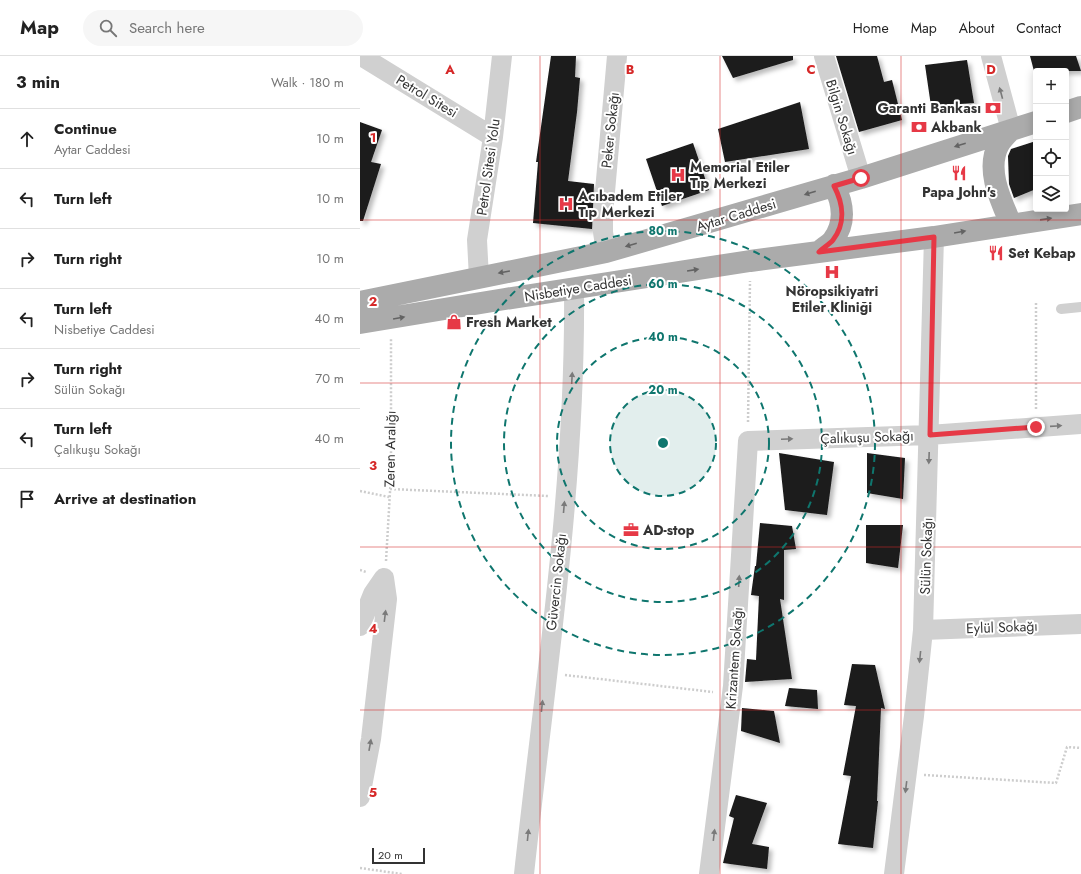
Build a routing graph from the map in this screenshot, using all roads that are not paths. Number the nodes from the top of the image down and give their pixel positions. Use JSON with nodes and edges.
{"nodes":[{"id":1,"x":361,"y":56,"type":"edge"},
{"id":2,"x":502,"y":56,"type":"edge"},
{"id":3,"x":617,"y":56,"type":"edge"},
{"id":4,"x":824,"y":56,"type":"edge"},
{"id":5,"x":991,"y":56,"type":"edge"},
{"id":6,"x":1081,"y":107,"type":"edge"},
{"id":7,"x":1069,"y":111,"type":"edge"},
{"id":8,"x":1033,"y":123,"type":"edge"},
{"id":9,"x":1011,"y":130,"type":"junction"},
{"id":10,"x":493,"y":137,"type":"junction"},
{"id":11,"x":861,"y":178,"type":"junction"},
{"id":12,"x":834,"y":186,"type":"junction"},
{"id":13,"x":1081,"y":214,"type":"edge"},
{"id":14,"x":1011,"y":224,"type":"junction"},
{"id":15,"x":934,"y":237,"type":"junction"},
{"id":16,"x":606,"y":252,"type":"junction"},
{"id":17,"x":819,"y":252,"type":"junction"},
{"id":18,"x":479,"y":278,"type":"junction"},
{"id":19,"x":574,"y":289,"type":"junction"},
{"id":20,"x":360,"y":302,"type":"edge"},
{"id":21,"x":1081,"y":307,"type":"edge"},
{"id":22,"x":1061,"y":309,"type":"dead end"},
{"id":23,"x":360,"y":324,"type":"edge"},
{"id":24,"x":1081,"y":424,"type":"edge"},
{"id":25,"x":930,"y":435,"type":"junction"},
{"id":26,"x":748,"y":441,"type":"joint"},
{"id":27,"x":1081,"y":624,"type":"edge"},
{"id":28,"x":360,"y":626,"type":"edge"},
{"id":29,"x":923,"y":630,"type":"junction"},
{"id":30,"x":360,"y":797,"type":"edge"},
{"id":31,"x":524,"y":874,"type":"edge"},
{"id":32,"x":709,"y":874,"type":"edge"},
{"id":33,"x":894,"y":874,"type":"edge"}],
"edges":[{"from":1,"to":10,"type":"street","name":"Petrol Sitesi"},
{"from":2,"to":10,"type":"street","name":"Petrol Sitesi Yolu"},
{"from":3,"to":16,"type":"street","name":"Peker Sokağı"},
{"from":4,"to":11,"type":"street","name":"Bilgin Sokağı"},
{"from":9,"to":5,"type":"street","one_way":true},
{"from":6,"to":7,"type":"main road"},
{"from":8,"to":9,"type":"main road","name":"Aytar Caddesi"},
{"from":9,"to":11,"type":"main road","name":"Aytar Caddesi","one_way":true},
{"from":9,"to":14,"type":"main road"},
{"from":10,"to":18,"type":"street","name":"Petrol Sitesi Yolu"},
{"from":11,"to":12,"type":"main road","name":"Aytar Caddesi"},
{"from":12,"to":16,"type":"main road","name":"Aytar Caddesi","one_way":true},
{"from":12,"to":17,"type":"main road"},
{"from":14,"to":13,"type":"main road","name":"Nisbetiye Caddesi","one_way":true},
{"from":15,"to":14,"type":"main road","name":"Nisbetiye Caddesi","one_way":true},
{"from":15,"to":17,"type":"main road","name":"Nisbetiye Caddesi"},
{"from":15,"to":25,"type":"street","name":"Sülün Sokağı"},
{"from":16,"to":18,"type":"main road","name":"Aytar Caddesi","one_way":true},
{"from":19,"to":17,"type":"main road","name":"Nisbetiye Caddesi","one_way":true},
{"from":18,"to":20,"type":"main road","name":"Aytar Caddesi"},
{"from":23,"to":19,"type":"main road","name":"Nisbetiye Caddesi","one_way":true},
{"from":31,"to":19,"type":"street","name":"Güvercin Sokağı","one_way":true},
{"from":21,"to":22,"type":"lane"},
{"from":25,"to":24,"type":"street","name":"Çalıkuşu Sokağı","one_way":true},
{"from":26,"to":25,"type":"street","name":"Çalıkuşu Sokağı","one_way":true},
{"from":25,"to":29,"type":"street","name":"Sülün Sokağı","one_way":true},
{"from":32,"to":26,"type":"street","name":"Krizantem Sokağı","one_way":true},
{"from":27,"to":29,"type":"street","name":"Eylül Sokağı"},
{"from":30,"to":28,"type":"street","one_way":true},
{"from":29,"to":33,"type":"street","name":"Sülün Sokağı","one_way":true}]}
